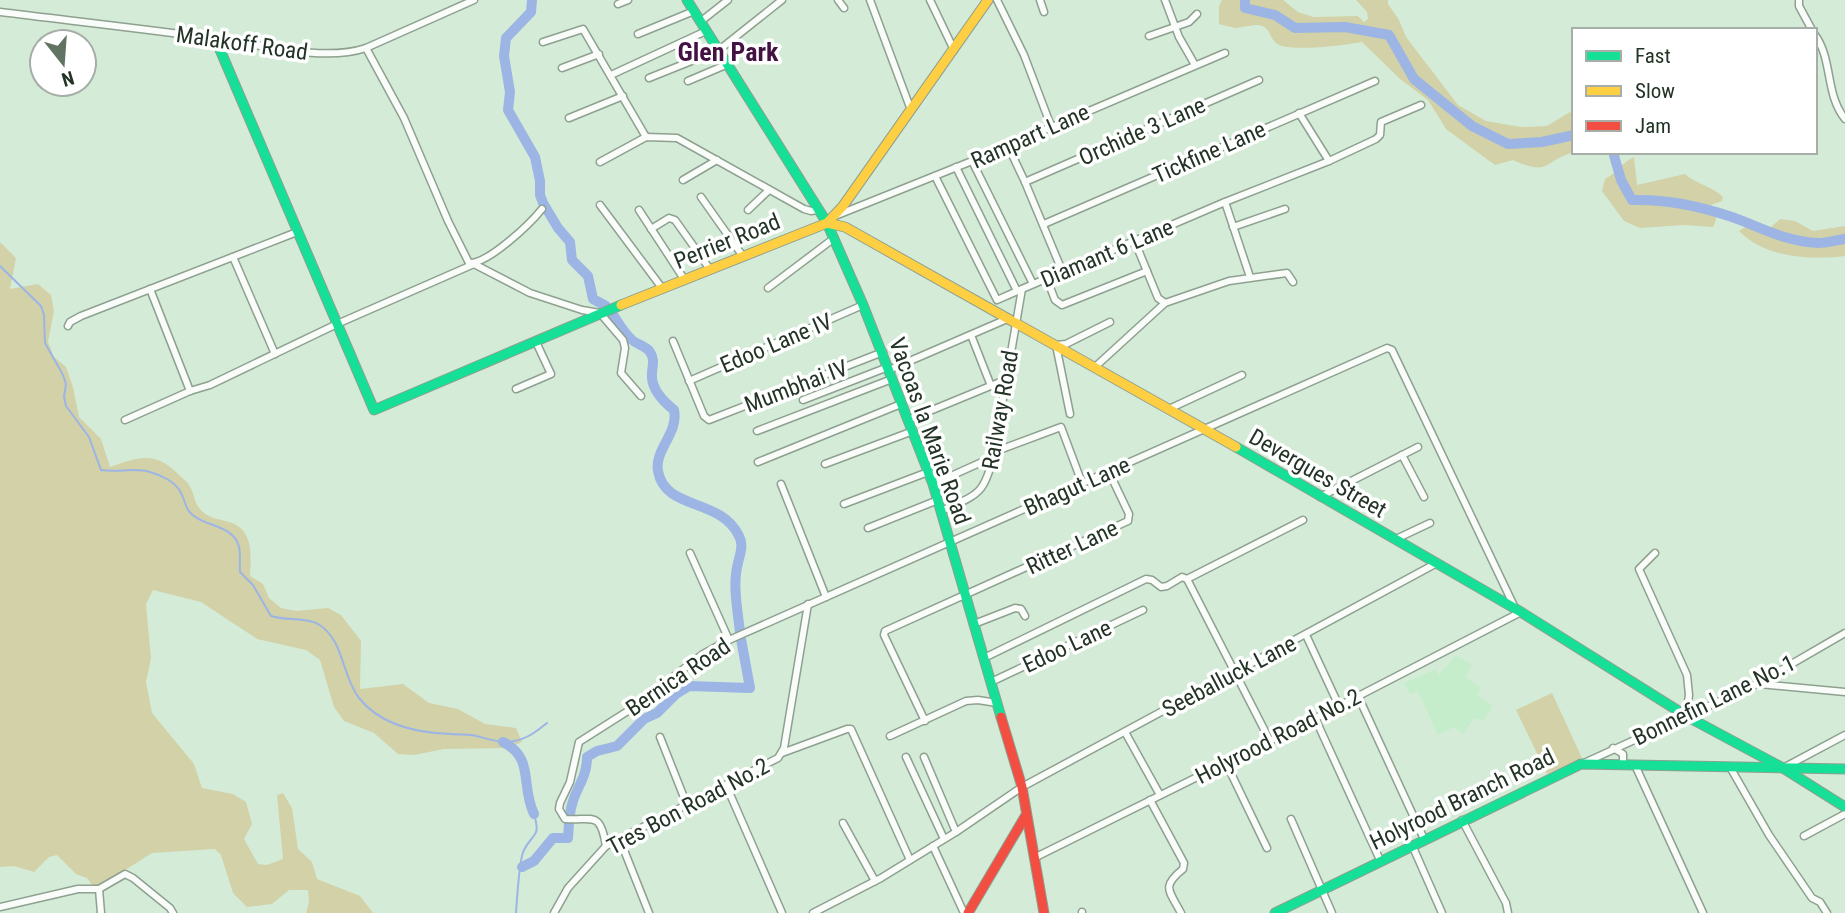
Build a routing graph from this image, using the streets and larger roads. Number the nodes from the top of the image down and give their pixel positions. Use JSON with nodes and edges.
{"nodes":[{"id":1,"x":474,"y":0,"type":"edge"},
{"id":2,"x":628,"y":0,"type":"edge"},
{"id":3,"x":687,"y":0,"type":"edge"},
{"id":4,"x":728,"y":0,"type":"edge"},
{"id":5,"x":782,"y":0,"type":"edge"},
{"id":6,"x":838,"y":0,"type":"edge"},
{"id":7,"x":870,"y":0,"type":"edge"},
{"id":8,"x":930,"y":0,"type":"edge"},
{"id":9,"x":988,"y":0,"type":"edge"},
{"id":10,"x":997,"y":0,"type":"edge"},
{"id":11,"x":1040,"y":0,"type":"edge"},
{"id":12,"x":1166,"y":0,"type":"edge"},
{"id":13,"x":1799,"y":0,"type":"edge"},
{"id":14,"x":618,"y":4,"type":"dead end"},
{"id":15,"x":844,"y":8,"type":"dead end"},
{"id":16,"x":694,"y":11,"type":"junction"},
{"id":17,"x":0,"y":12,"type":"edge"},
{"id":18,"x":1044,"y":12,"type":"dead end"},
{"id":19,"x":1197,"y":15,"type":"dead end"},
{"id":20,"x":700,"y":22,"type":"junction"},
{"id":21,"x":1175,"y":27,"type":"junction"},
{"id":22,"x":1811,"y":28,"type":"edge"},
{"id":23,"x":706,"y":31,"type":"junction"},
{"id":24,"x":638,"y":34,"type":"dead end"},
{"id":25,"x":1149,"y":36,"type":"dead end"},
{"id":26,"x":215,"y":38,"type":"junction"},
{"id":27,"x":1817,"y":38,"type":"edge"},
{"id":28,"x":543,"y":42,"type":"dead end"},
{"id":29,"x":366,"y":48,"type":"junction"},
{"id":30,"x":719,"y":50,"type":"junction"},
{"id":31,"x":954,"y":50,"type":"junction"},
{"id":32,"x":1225,"y":53,"type":"dead end"},
{"id":33,"x":599,"y":54,"type":"junction"},
{"id":34,"x":728,"y":65,"type":"junction"},
{"id":35,"x":1195,"y":65,"type":"junction"},
{"id":36,"x":562,"y":68,"type":"dead end"},
{"id":37,"x":611,"y":75,"type":"junction"},
{"id":38,"x":649,"y":78,"type":"dead end"},
{"id":39,"x":1259,"y":80,"type":"dead end"},
{"id":40,"x":688,"y":81,"type":"dead end"},
{"id":41,"x":1375,"y":81,"type":"dead end"},
{"id":42,"x":623,"y":96,"type":"junction"},
{"id":43,"x":1421,"y":105,"type":"dead end"},
{"id":44,"x":911,"y":110,"type":"junction"},
{"id":45,"x":1299,"y":113,"type":"junction"},
{"id":46,"x":569,"y":118,"type":"dead end"},
{"id":47,"x":1845,"y":119,"type":"edge"},
{"id":48,"x":1051,"y":126,"type":"junction"},
{"id":49,"x":646,"y":137,"type":"junction"},
{"id":50,"x":1008,"y":146,"type":"junction"},
{"id":51,"x":717,"y":160,"type":"junction"},
{"id":52,"x":972,"y":161,"type":"junction"},
{"id":53,"x":1329,"y":161,"type":"junction"},
{"id":54,"x":600,"y":162,"type":"dead end"},
{"id":55,"x":956,"y":167,"type":"junction"},
{"id":56,"x":935,"y":176,"type":"junction"},
{"id":57,"x":683,"y":180,"type":"dead end"},
{"id":58,"x":1025,"y":182,"type":"junction"},
{"id":59,"x":769,"y":190,"type":"junction"},
{"id":60,"x":701,"y":197,"type":"dead end"},
{"id":61,"x":1225,"y":202,"type":"junction"},
{"id":62,"x":600,"y":205,"type":"dead end"},
{"id":63,"x":542,"y":209,"type":"dead end"},
{"id":64,"x":817,"y":209,"type":"junction"},
{"id":65,"x":1285,"y":209,"type":"dead end"},
{"id":66,"x":639,"y":210,"type":"dead end"},
{"id":67,"x":748,"y":210,"type":"dead end"},
{"id":68,"x":830,"y":220,"type":"junction"},
{"id":69,"x":1044,"y":225,"type":"junction"},
{"id":70,"x":1233,"y":227,"type":"junction"},
{"id":71,"x":651,"y":229,"type":"junction"},
{"id":72,"x":297,"y":232,"type":"junction"},
{"id":73,"x":833,"y":239,"type":"junction"},
{"id":74,"x":1135,"y":242,"type":"junction"},
{"id":75,"x":742,"y":255,"type":"junction"},
{"id":76,"x":233,"y":257,"type":"junction"},
{"id":77,"x":474,"y":264,"type":"junction"},
{"id":78,"x":709,"y":268,"type":"junction"},
{"id":79,"x":1147,"y":271,"type":"junction"},
{"id":80,"x":1063,"y":272,"type":"junction"},
{"id":81,"x":1250,"y":277,"type":"junction"},
{"id":82,"x":684,"y":279,"type":"junction"},
{"id":83,"x":1046,"y":279,"type":"junction"},
{"id":84,"x":1293,"y":282,"type":"dead end"},
{"id":85,"x":1033,"y":285,"type":"junction"},
{"id":86,"x":662,"y":288,"type":"junction"},
{"id":87,"x":768,"y":288,"type":"dead end"},
{"id":88,"x":150,"y":289,"type":"junction"},
{"id":89,"x":1020,"y":290,"type":"junction"},
{"id":90,"x":997,"y":300,"type":"junction"},
{"id":91,"x":1165,"y":303,"type":"junction"},
{"id":92,"x":863,"y":306,"type":"junction"},
{"id":93,"x":984,"y":306,"type":"junction"},
{"id":94,"x":600,"y":313,"type":"junction"},
{"id":95,"x":1007,"y":319,"type":"junction"},
{"id":96,"x":1110,"y":322,"type":"dead end"},
{"id":97,"x":337,"y":324,"type":"junction"},
{"id":98,"x":1016,"y":324,"type":"junction"},
{"id":99,"x":68,"y":326,"type":"dead end"},
{"id":100,"x":971,"y":335,"type":"junction"},
{"id":101,"x":673,"y":341,"type":"dead end"},
{"id":102,"x":536,"y":342,"type":"junction"},
{"id":103,"x":1056,"y":345,"type":"junction"},
{"id":104,"x":883,"y":352,"type":"junction"},
{"id":105,"x":275,"y":354,"type":"junction"},
{"id":106,"x":1095,"y":367,"type":"junction"},
{"id":107,"x":890,"y":372,"type":"junction"},
{"id":108,"x":1242,"y":376,"type":"dead end"},
{"id":109,"x":1005,"y":380,"type":"junction"},
{"id":110,"x":689,"y":381,"type":"junction"},
{"id":111,"x":991,"y":386,"type":"junction"},
{"id":112,"x":516,"y":389,"type":"dead end"},
{"id":113,"x":190,"y":391,"type":"junction"},
{"id":114,"x":641,"y":396,"type":"dead end"},
{"id":115,"x":803,"y":400,"type":"dead end"},
{"id":116,"x":901,"y":404,"type":"junction"},
{"id":117,"x":1169,"y":409,"type":"junction"},
{"id":118,"x":1070,"y":414,"type":"dead end"},
{"id":119,"x":125,"y":420,"type":"dead end"},
{"id":120,"x":908,"y":420,"type":"junction"},
{"id":121,"x":1205,"y":428,"type":"junction"},
{"id":122,"x":757,"y":431,"type":"dead end"},
{"id":123,"x":913,"y":431,"type":"junction"},
{"id":124,"x":1418,"y":447,"type":"dead end"},
{"id":125,"x":994,"y":454,"type":"junction"},
{"id":126,"x":1402,"y":455,"type":"junction"},
{"id":127,"x":758,"y":462,"type":"dead end"},
{"id":128,"x":825,"y":464,"type":"dead end"},
{"id":129,"x":1109,"y":471,"type":"junction"},
{"id":130,"x":928,"y":472,"type":"junction"},
{"id":131,"x":1082,"y":483,"type":"junction"},
{"id":132,"x":781,"y":484,"type":"dead end"},
{"id":133,"x":933,"y":484,"type":"junction"},
{"id":134,"x":1320,"y":497,"type":"junction"},
{"id":135,"x":1424,"y":497,"type":"dead end"},
{"id":136,"x":938,"y":500,"type":"junction"},
{"id":137,"x":844,"y":504,"type":"dead end"},
{"id":138,"x":941,"y":511,"type":"junction"},
{"id":139,"x":1303,"y":520,"type":"dead end"},
{"id":140,"x":1430,"y":523,"type":"dead end"},
{"id":141,"x":869,"y":528,"type":"dead end"},
{"id":142,"x":1394,"y":540,"type":"junction"},
{"id":143,"x":950,"y":543,"type":"junction"},
{"id":144,"x":690,"y":553,"type":"dead end"},
{"id":145,"x":1655,"y":553,"type":"dead end"},
{"id":146,"x":1435,"y":564,"type":"junction"},
{"id":147,"x":1187,"y":579,"type":"junction"},
{"id":148,"x":965,"y":596,"type":"junction"},
{"id":149,"x":826,"y":597,"type":"junction"},
{"id":150,"x":808,"y":604,"type":"junction"},
{"id":151,"x":1143,"y":610,"type":"dead end"},
{"id":152,"x":1518,"y":610,"type":"junction"},
{"id":153,"x":1025,"y":616,"type":"dead end"},
{"id":154,"x":974,"y":624,"type":"junction"},
{"id":155,"x":1845,"y":633,"type":"edge"},
{"id":156,"x":1306,"y":635,"type":"junction"},
{"id":157,"x":729,"y":640,"type":"junction"},
{"id":158,"x":984,"y":658,"type":"junction"},
{"id":159,"x":1236,"y":673,"type":"junction"},
{"id":160,"x":990,"y":682,"type":"junction"},
{"id":161,"x":1757,"y":684,"type":"junction"},
{"id":162,"x":1845,"y":692,"type":"edge"},
{"id":163,"x":1358,"y":696,"type":"junction"},
{"id":164,"x":997,"y":703,"type":"junction"},
{"id":165,"x":1339,"y":706,"type":"junction"},
{"id":166,"x":1687,"y":716,"type":"junction"},
{"id":167,"x":1315,"y":718,"type":"junction"},
{"id":168,"x":925,"y":721,"type":"junction"},
{"id":169,"x":1125,"y":732,"type":"junction"},
{"id":170,"x":1845,"y":735,"type":"edge"},
{"id":171,"x":890,"y":736,"type":"dead end"},
{"id":172,"x":660,"y":737,"type":"dead end"},
{"id":173,"x":1270,"y":741,"type":"junction"},
{"id":174,"x":1613,"y":748,"type":"junction"},
{"id":175,"x":782,"y":753,"type":"junction"},
{"id":176,"x":906,"y":757,"type":"dead end"},
{"id":177,"x":924,"y":757,"type":"dead end"},
{"id":178,"x":1226,"y":762,"type":"junction"},
{"id":179,"x":1581,"y":764,"type":"junction"},
{"id":180,"x":1623,"y":765,"type":"junction"},
{"id":181,"x":1635,"y":765,"type":"junction"},
{"id":182,"x":1730,"y":767,"type":"junction"},
{"id":183,"x":1783,"y":768,"type":"junction"},
{"id":184,"x":1845,"y":769,"type":"edge"},
{"id":185,"x":726,"y":785,"type":"junction"},
{"id":186,"x":1022,"y":787,"type":"junction"},
{"id":187,"x":1160,"y":795,"type":"junction"},
{"id":188,"x":1150,"y":800,"type":"junction"},
{"id":189,"x":688,"y":805,"type":"junction"},
{"id":190,"x":1845,"y":807,"type":"edge"},
{"id":191,"x":1845,"y":814,"type":"edge"},
{"id":192,"x":1026,"y":815,"type":"junction"},
{"id":193,"x":1290,"y":820,"type":"dead end"},
{"id":194,"x":1462,"y":820,"type":"junction"},
{"id":195,"x":843,"y":823,"type":"dead end"},
{"id":196,"x":956,"y":832,"type":"junction"},
{"id":197,"x":1804,"y":836,"type":"dead end"},
{"id":198,"x":944,"y":839,"type":"junction"},
{"id":199,"x":1424,"y":839,"type":"junction"},
{"id":200,"x":620,"y":840,"type":"junction"},
{"id":201,"x":1412,"y":845,"type":"junction"},
{"id":202,"x":606,"y":846,"type":"junction"},
{"id":203,"x":933,"y":846,"type":"junction"},
{"id":204,"x":1267,"y":848,"type":"dead end"},
{"id":205,"x":1034,"y":858,"type":"junction"},
{"id":206,"x":910,"y":860,"type":"junction"},
{"id":207,"x":1380,"y":860,"type":"junction"},
{"id":208,"x":875,"y":881,"type":"junction"},
{"id":209,"x":99,"y":889,"type":"junction"},
{"id":210,"x":1322,"y":889,"type":"junction"},
{"id":211,"x":0,"y":907,"type":"edge"},
{"id":212,"x":1292,"y":909,"type":"edge"},
{"id":213,"x":969,"y":912,"type":"edge"},
{"id":214,"x":101,"y":913,"type":"edge"},
{"id":215,"x":173,"y":913,"type":"edge"},
{"id":216,"x":555,"y":913,"type":"edge"},
{"id":217,"x":649,"y":913,"type":"edge"},
{"id":218,"x":782,"y":913,"type":"edge"},
{"id":219,"x":813,"y":913,"type":"edge"},
{"id":220,"x":1044,"y":913,"type":"edge"},
{"id":221,"x":1181,"y":913,"type":"edge"},
{"id":222,"x":1275,"y":913,"type":"edge"},
{"id":223,"x":1332,"y":913,"type":"edge"},
{"id":224,"x":1442,"y":913,"type":"edge"},
{"id":225,"x":1508,"y":913,"type":"edge"},
{"id":226,"x":1703,"y":913,"type":"edge"},
{"id":227,"x":1827,"y":913,"type":"edge"}],
"edges":[{"from":1,"to":29,"type":"street","name":"Malakoff Road"},
{"from":2,"to":14,"type":"street"},
{"from":3,"to":16,"type":"street","name":"Vacoas la Marie Road"},
{"from":4,"to":20,"type":"street"},
{"from":5,"to":30,"type":"street"},
{"from":6,"to":15,"type":"street"},
{"from":7,"to":44,"type":"street"},
{"from":8,"to":31,"type":"street"},
{"from":9,"to":31,"type":"street"},
{"from":10,"to":48,"type":"street"},
{"from":11,"to":18,"type":"street"},
{"from":12,"to":21,"type":"street"},
{"from":13,"to":22,"type":"street"},
{"from":16,"to":20,"type":"street","name":"Vacoas la Marie Road"},
{"from":16,"to":24,"type":"street"},
{"from":17,"to":26,"type":"street","name":"Malakoff Road"},
{"from":19,"to":21,"type":"street"},
{"from":20,"to":23,"type":"street","name":"Vacoas la Marie Road"},
{"from":21,"to":25,"type":"street"},
{"from":21,"to":35,"type":"street"},
{"from":23,"to":30,"type":"street","name":"Vacoas la Marie Road"},
{"from":23,"to":37,"type":"street"},
{"from":26,"to":29,"type":"street","name":"Malakoff Road"},
{"from":26,"to":72,"type":"street"},
{"from":27,"to":47,"type":"street"},
{"from":28,"to":33,"type":"street"},
{"from":29,"to":77,"type":"street"},
{"from":30,"to":34,"type":"street","name":"Vacoas la Marie Road"},
{"from":30,"to":38,"type":"street"},
{"from":31,"to":44,"type":"street"},
{"from":32,"to":35,"type":"street","name":"Rampart Lane"},
{"from":33,"to":36,"type":"street"},
{"from":33,"to":37,"type":"street"},
{"from":34,"to":40,"type":"street"},
{"from":34,"to":64,"type":"street","name":"Vacoas la Marie Road"},
{"from":35,"to":48,"type":"street","name":"Rampart Lane"},
{"from":37,"to":42,"type":"street"},
{"from":39,"to":58,"type":"street","name":"Orchide 3 Lane"},
{"from":41,"to":45,"type":"street","name":"Tickfine Lane"},
{"from":42,"to":46,"type":"street"},
{"from":42,"to":49,"type":"street"},
{"from":43,"to":53,"type":"street","name":"Diamant 6 Lane"},
{"from":44,"to":68,"type":"street"},
{"from":45,"to":53,"type":"street"},
{"from":45,"to":69,"type":"street","name":"Tickfine Lane"},
{"from":48,"to":50,"type":"street","name":"Rampart Lane"},
{"from":49,"to":51,"type":"street"},
{"from":49,"to":54,"type":"street"},
{"from":50,"to":52,"type":"street","name":"Rampart Lane"},
{"from":50,"to":58,"type":"street"},
{"from":51,"to":57,"type":"street"},
{"from":51,"to":59,"type":"street"},
{"from":52,"to":55,"type":"street","name":"Rampart Lane"},
{"from":52,"to":85,"type":"street"},
{"from":53,"to":61,"type":"street","name":"Diamant 6 Lane"},
{"from":55,"to":56,"type":"street","name":"Rampart Lane"},
{"from":55,"to":89,"type":"street"},
{"from":56,"to":68,"type":"street","name":"Rampart Lane"},
{"from":56,"to":90,"type":"street"},
{"from":58,"to":69,"type":"street"},
{"from":59,"to":64,"type":"street"},
{"from":59,"to":67,"type":"street"},
{"from":60,"to":75,"type":"street"},
{"from":61,"to":70,"type":"street"},
{"from":61,"to":74,"type":"street","name":"Diamant 6 Lane"},
{"from":62,"to":86,"type":"street"},
{"from":63,"to":77,"type":"street"},
{"from":64,"to":68,"type":"street","name":"Vacoas la Marie Road"},
{"from":65,"to":70,"type":"street"},
{"from":66,"to":71,"type":"street"},
{"from":68,"to":73,"type":"street","name":"Vacoas la Marie Road"},
{"from":68,"to":75,"type":"street","name":"Perrier Road"},
{"from":68,"to":93,"type":"street","name":"Devergues Street"},
{"from":69,"to":80,"type":"street"},
{"from":70,"to":81,"type":"street"},
{"from":71,"to":78,"type":"street"},
{"from":71,"to":82,"type":"street"},
{"from":72,"to":76,"type":"street"},
{"from":72,"to":97,"type":"street"},
{"from":73,"to":87,"type":"street"},
{"from":73,"to":92,"type":"street","name":"Vacoas la Marie Road"},
{"from":74,"to":79,"type":"street"},
{"from":74,"to":80,"type":"street","name":"Diamant 6 Lane"},
{"from":75,"to":78,"type":"street","name":"Perrier Road"},
{"from":76,"to":88,"type":"street"},
{"from":76,"to":105,"type":"street"},
{"from":77,"to":94,"type":"street"},
{"from":77,"to":97,"type":"street"},
{"from":78,"to":82,"type":"street","name":"Perrier Road"},
{"from":79,"to":83,"type":"street"},
{"from":79,"to":91,"type":"street"},
{"from":80,"to":83,"type":"street","name":"Diamant 6 Lane"},
{"from":81,"to":84,"type":"street"},
{"from":81,"to":91,"type":"street"},
{"from":82,"to":86,"type":"street","name":"Perrier Road"},
{"from":83,"to":85,"type":"street","name":"Diamant 6 Lane"},
{"from":85,"to":89,"type":"street","name":"Diamant 6 Lane"},
{"from":86,"to":94,"type":"street","name":"Perrier Road"},
{"from":88,"to":99,"type":"street"},
{"from":88,"to":113,"type":"street"},
{"from":89,"to":90,"type":"street"},
{"from":89,"to":98,"type":"street","name":"Diamant 6 Lane"},
{"from":90,"to":93,"type":"street"},
{"from":91,"to":106,"type":"street"},
{"from":92,"to":104,"type":"street","name":"Vacoas la Marie Road"},
{"from":92,"to":110,"type":"street","name":"Edoo Lane IV"},
{"from":93,"to":95,"type":"street","name":"Devergues Street"},
{"from":94,"to":102,"type":"street","name":"Perrier Road"},
{"from":94,"to":114,"type":"street"},
{"from":95,"to":98,"type":"street","name":"Devergues Street"},
{"from":95,"to":100,"type":"street"},
{"from":96,"to":103,"type":"street"},
{"from":97,"to":102,"type":"street","name":"Perrier Road"},
{"from":97,"to":105,"type":"street"},
{"from":98,"to":103,"type":"street","name":"Devergues Street"},
{"from":98,"to":109,"type":"street","name":"Railway Road"},
{"from":100,"to":107,"type":"street"},
{"from":100,"to":111,"type":"street"},
{"from":101,"to":110,"type":"street"},
{"from":102,"to":112,"type":"street"},
{"from":103,"to":106,"type":"street","name":"Devergues Street"},
{"from":103,"to":118,"type":"street"},
{"from":104,"to":107,"type":"street","name":"Vacoas la Marie Road"},
{"from":104,"to":110,"type":"street","name":"Mumbhai IV"},
{"from":105,"to":113,"type":"street"},
{"from":106,"to":117,"type":"street","name":"Devergues Street"},
{"from":107,"to":115,"type":"street"},
{"from":107,"to":116,"type":"street","name":"Vacoas la Marie Road"},
{"from":107,"to":122,"type":"street"},
{"from":108,"to":117,"type":"street"},
{"from":109,"to":111,"type":"street"},
{"from":109,"to":125,"type":"street","name":"Railway Road"},
{"from":111,"to":120,"type":"street"},
{"from":113,"to":119,"type":"street"},
{"from":116,"to":120,"type":"street","name":"Vacoas la Marie Road"},
{"from":116,"to":127,"type":"street"},
{"from":117,"to":121,"type":"street","name":"Devergues Street"},
{"from":120,"to":123,"type":"street","name":"Vacoas la Marie Road"},
{"from":121,"to":129,"type":"street","name":"Bhagut Lane"},
{"from":121,"to":134,"type":"street","name":"Devergues Street"},
{"from":121,"to":152,"type":"street","name":"Bhagut Lane"},
{"from":123,"to":128,"type":"street"},
{"from":123,"to":130,"type":"street","name":"Vacoas la Marie Road"},
{"from":124,"to":126,"type":"street"},
{"from":125,"to":131,"type":"street"},
{"from":125,"to":133,"type":"street"},
{"from":125,"to":138,"type":"street","name":"Railway Road"},
{"from":126,"to":134,"type":"street"},
{"from":126,"to":135,"type":"street"},
{"from":129,"to":131,"type":"street","name":"Bhagut Lane"},
{"from":129,"to":148,"type":"street","name":"Ritter Lane"},
{"from":130,"to":133,"type":"street","name":"Vacoas la Marie Road"},
{"from":130,"to":137,"type":"street"},
{"from":131,"to":143,"type":"street","name":"Bhagut Lane"},
{"from":132,"to":149,"type":"street"},
{"from":133,"to":136,"type":"street","name":"Vacoas la Marie Road"},
{"from":134,"to":142,"type":"street","name":"Devergues Street"},
{"from":136,"to":138,"type":"street","name":"Vacoas la Marie Road"},
{"from":136,"to":141,"type":"street"},
{"from":138,"to":143,"type":"street","name":"Vacoas la Marie Road"},
{"from":139,"to":147,"type":"street"},
{"from":140,"to":142,"type":"street"},
{"from":142,"to":146,"type":"street","name":"Devergues Street"},
{"from":143,"to":148,"type":"street","name":"Vacoas la Marie Road"},
{"from":143,"to":149,"type":"street","name":"Bernica Road"},
{"from":144,"to":157,"type":"street"},
{"from":145,"to":166,"type":"street"},
{"from":146,"to":152,"type":"street","name":"Devergues Street"},
{"from":146,"to":156,"type":"street","name":"Seeballuck Lane"},
{"from":147,"to":158,"type":"street"},
{"from":147,"to":159,"type":"street"},
{"from":148,"to":154,"type":"street","name":"Vacoas la Marie Road"},
{"from":148,"to":168,"type":"street"},
{"from":149,"to":150,"type":"street","name":"Bernica Road"},
{"from":150,"to":157,"type":"street","name":"Bernica Road"},
{"from":150,"to":175,"type":"street","name":"Tres Bon Road No.2"},
{"from":151,"to":160,"type":"street","name":"Edoo Lane"},
{"from":152,"to":163,"type":"street","name":"Holyrood Road No.2"},
{"from":152,"to":166,"type":"street","name":"Devergues Street"},
{"from":153,"to":154,"type":"street"},
{"from":154,"to":158,"type":"street","name":"Vacoas la Marie Road"},
{"from":155,"to":161,"type":"street","name":"Bonnefin Lane No.1"},
{"from":156,"to":159,"type":"street","name":"Seeballuck Lane"},
{"from":156,"to":165,"type":"street"},
{"from":157,"to":202,"type":"street","name":"Bernica Road"},
{"from":158,"to":160,"type":"street","name":"Vacoas la Marie Road"},
{"from":159,"to":169,"type":"street","name":"Seeballuck Lane"},
{"from":159,"to":173,"type":"street"},
{"from":160,"to":164,"type":"street","name":"Vacoas la Marie Road"},
{"from":161,"to":162,"type":"street"},
{"from":161,"to":166,"type":"street","name":"Bonnefin Lane No.1"},
{"from":163,"to":165,"type":"street","name":"Holyrood Road No.2"},
{"from":163,"to":199,"type":"street"},
{"from":164,"to":168,"type":"street"},
{"from":164,"to":186,"type":"street","name":"Vacoas la Marie Road"},
{"from":165,"to":167,"type":"street","name":"Holyrood Road No.2"},
{"from":166,"to":174,"type":"street","name":"Bonnefin Lane No.1"},
{"from":166,"to":183,"type":"street","name":"Devergues Street"},
{"from":167,"to":173,"type":"street","name":"Holyrood Road No.2"},
{"from":167,"to":207,"type":"street"},
{"from":168,"to":171,"type":"street"},
{"from":169,"to":186,"type":"street","name":"Seeballuck Lane"},
{"from":169,"to":187,"type":"street"},
{"from":170,"to":183,"type":"street"},
{"from":172,"to":189,"type":"street"},
{"from":173,"to":178,"type":"street","name":"Holyrood Road No.2"},
{"from":174,"to":179,"type":"street","name":"Bonnefin Lane No.1"},
{"from":174,"to":180,"type":"street"},
{"from":175,"to":185,"type":"street","name":"Tres Bon Road No.2"},
{"from":175,"to":206,"type":"street"},
{"from":176,"to":198,"type":"street"},
{"from":177,"to":196,"type":"street"},
{"from":178,"to":187,"type":"street","name":"Holyrood Road No.2"},
{"from":178,"to":204,"type":"street"},
{"from":179,"to":180,"type":"street","name":"Holyrood Branch Road"},
{"from":179,"to":194,"type":"street","name":"Holyrood Branch Road"},
{"from":180,"to":181,"type":"street","name":"Holyrood Branch Road"},
{"from":181,"to":182,"type":"street","name":"Holyrood Branch Road"},
{"from":181,"to":226,"type":"street"},
{"from":182,"to":183,"type":"street","name":"Holyrood Branch Road"},
{"from":182,"to":227,"type":"street"},
{"from":183,"to":184,"type":"street","name":"Holyrood Branch Road"},
{"from":183,"to":190,"type":"street","name":"Devergues Street"},
{"from":185,"to":189,"type":"street","name":"Tres Bon Road No.2"},
{"from":185,"to":218,"type":"street"},
{"from":186,"to":192,"type":"street","name":"Vacoas la Marie Road"},
{"from":186,"to":196,"type":"street","name":"Seeballuck Lane"},
{"from":187,"to":188,"type":"street","name":"Holyrood Road No.2"},
{"from":188,"to":205,"type":"street","name":"Holyrood Road No.2"},
{"from":188,"to":221,"type":"street"},
{"from":189,"to":200,"type":"street","name":"Tres Bon Road No.2"},
{"from":191,"to":197,"type":"street"},
{"from":192,"to":205,"type":"street","name":"Vacoas la Marie Road"},
{"from":192,"to":213,"type":"street"},
{"from":193,"to":210,"type":"street"},
{"from":194,"to":199,"type":"street","name":"Holyrood Branch Road"},
{"from":194,"to":225,"type":"street"},
{"from":195,"to":208,"type":"street"},
{"from":196,"to":198,"type":"street","name":"Seeballuck Lane"},
{"from":198,"to":203,"type":"street","name":"Seeballuck Lane"},
{"from":199,"to":201,"type":"street","name":"Holyrood Branch Road"},
{"from":200,"to":202,"type":"street","name":"Tres Bon Road No.2"},
{"from":200,"to":217,"type":"street"},
{"from":201,"to":207,"type":"street","name":"Holyrood Branch Road"},
{"from":201,"to":224,"type":"street"},
{"from":202,"to":216,"type":"street","name":"Tres Bon Road No.2"},
{"from":203,"to":206,"type":"street","name":"Seeballuck Lane"},
{"from":203,"to":213,"type":"street"},
{"from":205,"to":220,"type":"street","name":"Vacoas la Marie Road"},
{"from":206,"to":208,"type":"street","name":"Seeballuck Lane"},
{"from":207,"to":210,"type":"street","name":"Holyrood Branch Road"},
{"from":208,"to":219,"type":"street","name":"Seeballuck Lane"},
{"from":209,"to":211,"type":"street"},
{"from":209,"to":214,"type":"street"},
{"from":209,"to":215,"type":"street"},
{"from":210,"to":212,"type":"street","name":"Holyrood Branch Road"},
{"from":210,"to":223,"type":"street"},
{"from":212,"to":222,"type":"street","name":"Holyrood Branch Road"}]}
